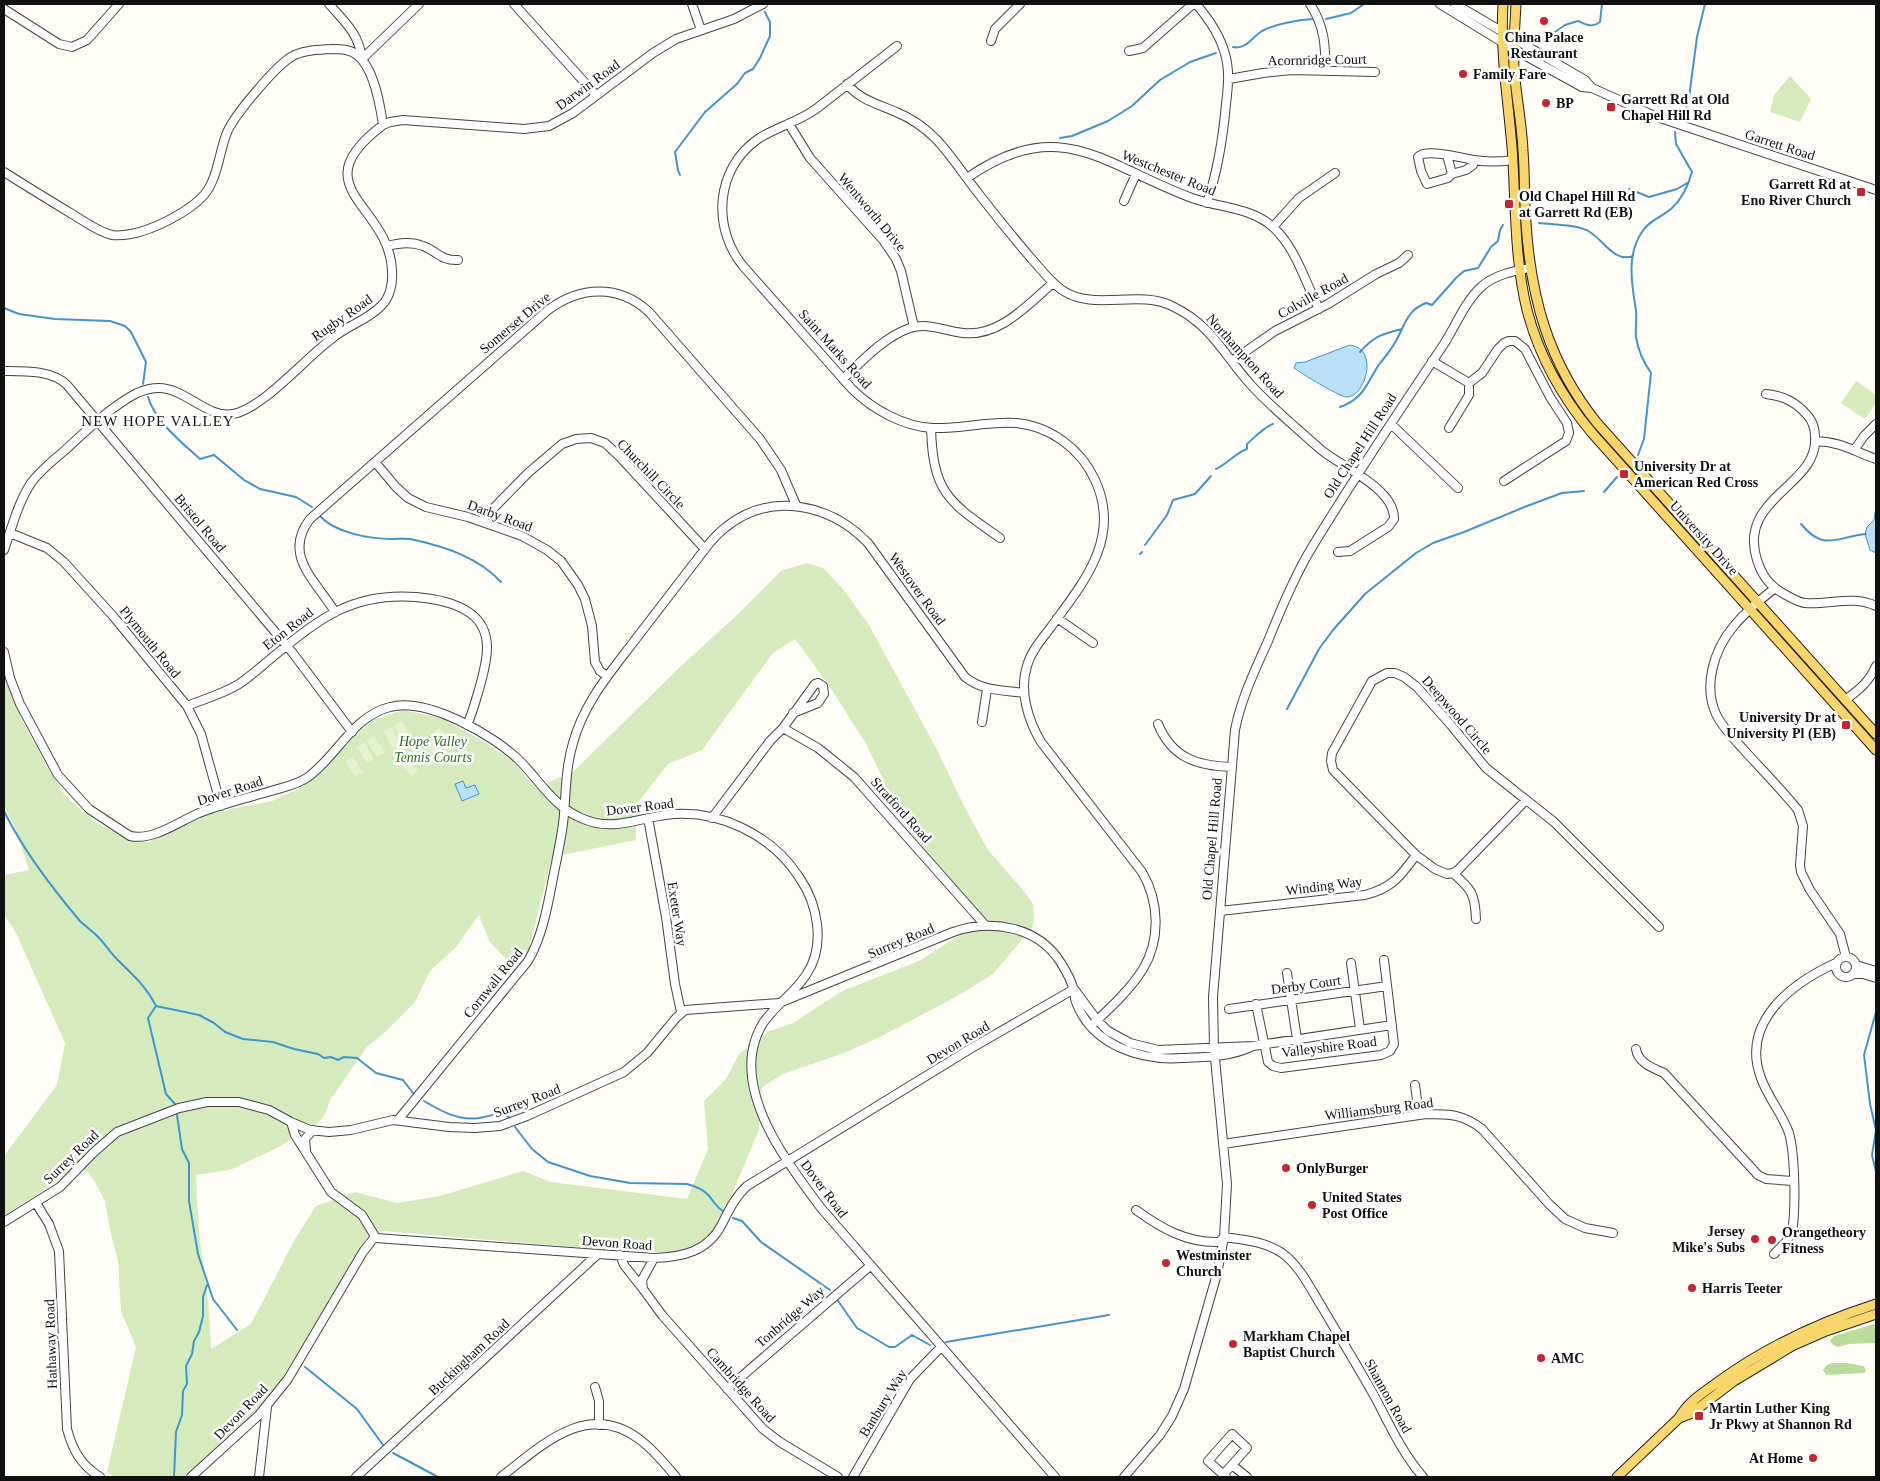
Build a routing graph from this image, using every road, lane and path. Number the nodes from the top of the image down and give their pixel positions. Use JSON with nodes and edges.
{"nodes":[{"id":1,"x":119,"y":4,"type":"edge"},
{"id":2,"x":329,"y":4,"type":"edge"},
{"id":3,"x":419,"y":4,"type":"edge"},
{"id":4,"x":514,"y":4,"type":"edge"},
{"id":5,"x":692,"y":4,"type":"edge"},
{"id":6,"x":763,"y":4,"type":"edge"},
{"id":7,"x":1020,"y":4,"type":"edge"},
{"id":8,"x":1195,"y":4,"type":"edge"},
{"id":9,"x":1310,"y":4,"type":"edge"},
{"id":10,"x":1440,"y":4,"type":"edge"},
{"id":11,"x":1455,"y":4,"type":"edge"},
{"id":12,"x":1503,"y":4,"type":"edge"},
{"id":13,"x":1516,"y":4,"type":"edge"},
{"id":14,"x":4,"y":9,"type":"edge"},
{"id":15,"x":701,"y":30,"type":"junction"},
{"id":16,"x":1502,"y":31,"type":"junction"},
{"id":17,"x":1515,"y":39,"type":"junction"},
{"id":18,"x":991,"y":41,"type":"dead end"},
{"id":19,"x":1502,"y":42,"type":"junction"},
{"id":20,"x":897,"y":46,"type":"dead end"},
{"id":21,"x":1515,"y":50,"type":"junction"},
{"id":22,"x":1130,"y":51,"type":"dead end"},
{"id":23,"x":362,"y":60,"type":"junction"},
{"id":24,"x":1325,"y":70,"type":"junction"},
{"id":25,"x":1375,"y":72,"type":"dead end"},
{"id":26,"x":1229,"y":79,"type":"junction"},
{"id":27,"x":847,"y":84,"type":"junction"},
{"id":28,"x":1592,"y":88,"type":"junction"},
{"id":29,"x":596,"y":95,"type":"junction"},
{"id":30,"x":789,"y":124,"type":"junction"},
{"id":31,"x":383,"y":125,"type":"junction"},
{"id":32,"x":1447,"y":155,"type":"junction"},
{"id":33,"x":1474,"y":160,"type":"junction"},
{"id":34,"x":1513,"y":160,"type":"junction"},
{"id":35,"x":4,"y":172,"type":"edge"},
{"id":36,"x":1336,"y":173,"type":"dead end"},
{"id":37,"x":1136,"y":174,"type":"junction"},
{"id":38,"x":1452,"y":174,"type":"junction"},
{"id":39,"x":967,"y":178,"type":"junction"},
{"id":40,"x":1876,"y":190,"type":"edge"},
{"id":41,"x":1124,"y":201,"type":"dead end"},
{"id":42,"x":1207,"y":203,"type":"junction"},
{"id":43,"x":1273,"y":227,"type":"junction"},
{"id":44,"x":388,"y":246,"type":"junction"},
{"id":45,"x":1408,"y":255,"type":"dead end"},
{"id":46,"x":458,"y":260,"type":"dead end"},
{"id":47,"x":1526,"y":269,"type":"junction"},
{"id":48,"x":1053,"y":282,"type":"junction"},
{"id":49,"x":1319,"y":309,"type":"junction"},
{"id":50,"x":914,"y":327,"type":"junction"},
{"id":51,"x":1232,"y":361,"type":"junction"},
{"id":52,"x":1432,"y":361,"type":"junction"},
{"id":53,"x":4,"y":371,"type":"edge"},
{"id":54,"x":843,"y":379,"type":"junction"},
{"id":55,"x":1469,"y":383,"type":"junction"},
{"id":56,"x":1766,"y":394,"type":"dead end"},
{"id":57,"x":98,"y":422,"type":"junction"},
{"id":58,"x":1391,"y":424,"type":"junction"},
{"id":59,"x":1876,"y":424,"type":"edge"},
{"id":60,"x":931,"y":428,"type":"junction"},
{"id":61,"x":1449,"y":428,"type":"dead end"},
{"id":62,"x":1872,"y":433,"type":"edge"},
{"id":63,"x":1815,"y":441,"type":"junction"},
{"id":64,"x":1855,"y":449,"type":"junction"},
{"id":65,"x":1876,"y":459,"type":"edge"},
{"id":66,"x":375,"y":462,"type":"junction"},
{"id":67,"x":1358,"y":474,"type":"junction"},
{"id":68,"x":1504,"y":480,"type":"dead end"},
{"id":69,"x":1458,"y":488,"type":"dead end"},
{"id":70,"x":796,"y":506,"type":"junction"},
{"id":71,"x":481,"y":521,"type":"junction"},
{"id":72,"x":10,"y":533,"type":"junction"},
{"id":73,"x":1000,"y":538,"type":"dead end"},
{"id":74,"x":705,"y":549,"type":"junction"},
{"id":75,"x":4,"y":550,"type":"edge"},
{"id":76,"x":1338,"y":552,"type":"dead end"},
{"id":77,"x":1775,"y":588,"type":"junction"},
{"id":78,"x":1758,"y":602,"type":"junction"},
{"id":79,"x":1876,"y":606,"type":"edge"},
{"id":80,"x":1750,"y":610,"type":"junction"},
{"id":81,"x":335,"y":612,"type":"junction"},
{"id":82,"x":1058,"y":618,"type":"junction"},
{"id":83,"x":1093,"y":643,"type":"dead end"},
{"id":84,"x":286,"y":645,"type":"junction"},
{"id":85,"x":4,"y":652,"type":"edge"},
{"id":86,"x":1876,"y":666,"type":"edge"},
{"id":87,"x":607,"y":676,"type":"junction"},
{"id":88,"x":987,"y":689,"type":"junction"},
{"id":89,"x":1024,"y":693,"type":"junction"},
{"id":90,"x":1846,"y":700,"type":"junction"},
{"id":91,"x":187,"y":706,"type":"junction"},
{"id":92,"x":793,"y":714,"type":"dead end"},
{"id":93,"x":982,"y":722,"type":"dead end"},
{"id":94,"x":1158,"y":724,"type":"dead end"},
{"id":95,"x":467,"y":725,"type":"junction"},
{"id":96,"x":783,"y":728,"type":"junction"},
{"id":97,"x":352,"y":732,"type":"junction"},
{"id":98,"x":1876,"y":734,"type":"edge"},
{"id":99,"x":1876,"y":750,"type":"edge"},
{"id":100,"x":1232,"y":767,"type":"junction"},
{"id":101,"x":1526,"y":800,"type":"junction"},
{"id":102,"x":222,"y":806,"type":"junction"},
{"id":103,"x":564,"y":809,"type":"junction"},
{"id":104,"x":648,"y":818,"type":"junction"},
{"id":105,"x":712,"y":818,"type":"junction"},
{"id":106,"x":1416,"y":855,"type":"junction"},
{"id":107,"x":1453,"y":873,"type":"junction"},
{"id":108,"x":1220,"y":911,"type":"junction"},
{"id":109,"x":1476,"y":919,"type":"dead end"},
{"id":110,"x":985,"y":925,"type":"junction"},
{"id":111,"x":1659,"y":927,"type":"dead end"},
{"id":112,"x":1846,"y":957,"type":"junction"},
{"id":113,"x":1384,"y":960,"type":"dead end"},
{"id":114,"x":1836,"y":963,"type":"junction"},
{"id":115,"x":1351,"y":964,"type":"dead end"},
{"id":116,"x":1856,"y":966,"type":"junction"},
{"id":117,"x":1287,"y":972,"type":"dead end"},
{"id":118,"x":1876,"y":972,"type":"edge"},
{"id":119,"x":1838,"y":974,"type":"junction"},
{"id":120,"x":1854,"y":974,"type":"junction"},
{"id":121,"x":1810,"y":977,"type":"junction"},
{"id":122,"x":1876,"y":978,"type":"edge"},
{"id":123,"x":1387,"y":986,"type":"junction"},
{"id":124,"x":1074,"y":989,"type":"junction"},
{"id":125,"x":1354,"y":991,"type":"junction"},
{"id":126,"x":1291,"y":1000,"type":"junction"},
{"id":127,"x":779,"y":1003,"type":"junction"},
{"id":128,"x":1256,"y":1004,"type":"junction"},
{"id":129,"x":1229,"y":1009,"type":"dead end"},
{"id":130,"x":682,"y":1012,"type":"junction"},
{"id":131,"x":1094,"y":1023,"type":"junction"},
{"id":132,"x":1392,"y":1025,"type":"junction"},
{"id":133,"x":1360,"y":1030,"type":"junction"},
{"id":134,"x":1297,"y":1039,"type":"junction"},
{"id":135,"x":1264,"y":1044,"type":"junction"},
{"id":136,"x":1636,"y":1049,"type":"dead end"},
{"id":137,"x":1214,"y":1052,"type":"junction"},
{"id":138,"x":1415,"y":1085,"type":"dead end"},
{"id":139,"x":1419,"y":1114,"type":"junction"},
{"id":140,"x":398,"y":1120,"type":"junction"},
{"id":141,"x":291,"y":1122,"type":"junction"},
{"id":142,"x":313,"y":1130,"type":"junction"},
{"id":143,"x":1223,"y":1144,"type":"junction"},
{"id":144,"x":306,"y":1150,"type":"junction"},
{"id":145,"x":787,"y":1161,"type":"junction"},
{"id":146,"x":1793,"y":1181,"type":"junction"},
{"id":147,"x":36,"y":1203,"type":"junction"},
{"id":148,"x":1136,"y":1210,"type":"dead end"},
{"id":149,"x":4,"y":1222,"type":"edge"},
{"id":150,"x":1612,"y":1233,"type":"dead end"},
{"id":151,"x":1224,"y":1237,"type":"junction"},
{"id":152,"x":376,"y":1238,"type":"junction"},
{"id":153,"x":598,"y":1254,"type":"junction"},
{"id":154,"x":1774,"y":1254,"type":"dead end"},
{"id":155,"x":620,"y":1255,"type":"junction"},
{"id":156,"x":654,"y":1258,"type":"junction"},
{"id":157,"x":870,"y":1266,"type":"junction"},
{"id":158,"x":643,"y":1289,"type":"junction"},
{"id":159,"x":1876,"y":1304,"type":"edge"},
{"id":160,"x":1876,"y":1314,"type":"edge"},
{"id":161,"x":941,"y":1347,"type":"junction"},
{"id":162,"x":595,"y":1387,"type":"dead end"},
{"id":163,"x":727,"y":1389,"type":"junction"},
{"id":164,"x":266,"y":1408,"type":"junction"},
{"id":165,"x":1679,"y":1418,"type":"junction"},
{"id":166,"x":598,"y":1425,"type":"junction"},
{"id":167,"x":1232,"y":1465,"type":"junction"},
{"id":168,"x":1224,"y":1476,"type":"edge"},
{"id":169,"x":100,"y":1477,"type":"edge"},
{"id":170,"x":191,"y":1477,"type":"edge"},
{"id":171,"x":259,"y":1477,"type":"edge"},
{"id":172,"x":356,"y":1477,"type":"edge"},
{"id":173,"x":501,"y":1477,"type":"edge"},
{"id":174,"x":676,"y":1477,"type":"edge"},
{"id":175,"x":838,"y":1477,"type":"edge"},
{"id":176,"x":853,"y":1477,"type":"edge"},
{"id":177,"x":1055,"y":1477,"type":"edge"},
{"id":178,"x":1124,"y":1477,"type":"edge"},
{"id":179,"x":1247,"y":1477,"type":"edge"},
{"id":180,"x":1423,"y":1477,"type":"edge"},
{"id":181,"x":1617,"y":1477,"type":"edge"}],
"edges":[{"from":1,"to":14,"type":"street"},
{"from":2,"to":23,"type":"street"},
{"from":3,"to":23,"type":"street"},
{"from":4,"to":29,"type":"street"},
{"from":5,"to":15,"type":"street"},
{"from":6,"to":15,"type":"street","name":"Darwin Road"},
{"from":7,"to":18,"type":"street"},
{"from":8,"to":22,"type":"street"},
{"from":8,"to":26,"type":"street"},
{"from":9,"to":24,"type":"street"},
{"from":10,"to":19,"type":"street","name":"Garrett Road"},
{"from":11,"to":16,"type":"street","name":"Garrett Road"},
{"from":12,"to":16,"type":"main road"},
{"from":13,"to":17,"type":"main road"},
{"from":15,"to":29,"type":"street","name":"Darwin Road"},
{"from":16,"to":17,"type":"street","name":"Garrett Road"},
{"from":16,"to":19,"type":"main road"},
{"from":17,"to":21,"type":"main road"},
{"from":17,"to":28,"type":"street","name":"Garrett Road"},
{"from":19,"to":21,"type":"street","name":"Garrett Road"},
{"from":19,"to":34,"type":"main road"},
{"from":20,"to":27,"type":"street","name":"Saint Marks Road"},
{"from":21,"to":28,"type":"street","name":"Garrett Road"},
{"from":21,"to":47,"type":"main road"},
{"from":23,"to":31,"type":"street"},
{"from":23,"to":35,"type":"street"},
{"from":24,"to":25,"type":"street","name":"Acornridge Court"},
{"from":24,"to":26,"type":"street","name":"Acornridge Court"},
{"from":26,"to":42,"type":"street"},
{"from":27,"to":30,"type":"street","name":"Saint Marks Road"},
{"from":27,"to":39,"type":"street","name":"Northampton Road"},
{"from":28,"to":40,"type":"street","name":"Garrett Road"},
{"from":29,"to":31,"type":"street","name":"Darwin Road"},
{"from":30,"to":50,"type":"street","name":"Wentworth Drive"},
{"from":30,"to":54,"type":"street","name":"Saint Marks Road"},
{"from":31,"to":44,"type":"street","name":"Rugby Road"},
{"from":32,"to":33,"type":"street"},
{"from":32,"to":38,"type":"street"},
{"from":32,"to":38,"type":"street"},
{"from":33,"to":34,"type":"street"},
{"from":33,"to":38,"type":"street"},
{"from":34,"to":47,"type":"main road"},
{"from":36,"to":43,"type":"street"},
{"from":37,"to":39,"type":"street","name":"Westchester Road"},
{"from":37,"to":41,"type":"street"},
{"from":37,"to":42,"type":"street","name":"Westchester Road"},
{"from":39,"to":48,"type":"street","name":"Northampton Road"},
{"from":42,"to":43,"type":"street","name":"Westchester Road"},
{"from":43,"to":49,"type":"street","name":"Westchester Road"},
{"from":44,"to":46,"type":"street"},
{"from":44,"to":57,"type":"street","name":"Rugby Road"},
{"from":45,"to":49,"type":"street","name":"Colville Road"},
{"from":47,"to":52,"type":"street","name":"Old Chapel Hill Road"},
{"from":47,"to":78,"type":"main road","name":"University Drive"},
{"from":47,"to":80,"type":"main road","name":"University Drive"},
{"from":48,"to":50,"type":"street"},
{"from":48,"to":51,"type":"street","name":"Northampton Road"},
{"from":49,"to":51,"type":"street","name":"Colville Road"},
{"from":50,"to":54,"type":"street"},
{"from":51,"to":67,"type":"street","name":"Northampton Road"},
{"from":52,"to":55,"type":"street"},
{"from":52,"to":58,"type":"street","name":"Old Chapel Hill Road"},
{"from":53,"to":57,"type":"street","name":"Bristol Road"},
{"from":54,"to":60,"type":"street","name":"Saint Marks Road"},
{"from":55,"to":61,"type":"street"},
{"from":55,"to":68,"type":"street"},
{"from":56,"to":63,"type":"street"},
{"from":57,"to":72,"type":"street","name":"Rugby Road"},
{"from":57,"to":84,"type":"street","name":"Bristol Road"},
{"from":58,"to":67,"type":"street","name":"Old Chapel Hill Road"},
{"from":58,"to":69,"type":"street"},
{"from":59,"to":62,"type":"street"},
{"from":60,"to":73,"type":"street"},
{"from":60,"to":82,"type":"street","name":"Saint Marks Road"},
{"from":62,"to":64,"type":"street"},
{"from":63,"to":64,"type":"street"},
{"from":63,"to":77,"type":"street"},
{"from":64,"to":65,"type":"street"},
{"from":66,"to":70,"type":"street","name":"Somerset Drive"},
{"from":66,"to":71,"type":"street","name":"Darby Road"},
{"from":66,"to":81,"type":"street","name":"Somerset Drive"},
{"from":67,"to":76,"type":"street","name":"Northampton Road"},
{"from":67,"to":100,"type":"street","name":"Old Chapel Hill Road"},
{"from":70,"to":74,"type":"street","name":"Westover Road"},
{"from":70,"to":88,"type":"street","name":"Westover Road"},
{"from":71,"to":74,"type":"street","name":"Churchill Circle"},
{"from":71,"to":87,"type":"street","name":"Darby Road"},
{"from":72,"to":75,"type":"street","name":"Rugby Road"},
{"from":72,"to":91,"type":"street","name":"Plymouth Road"},
{"from":74,"to":87,"type":"street","name":"Westover Road"},
{"from":77,"to":78,"type":"street"},
{"from":77,"to":79,"type":"street"},
{"from":78,"to":80,"type":"street"},
{"from":78,"to":90,"type":"main road","name":"University Drive"},
{"from":80,"to":99,"type":"main road","name":"University Drive"},
{"from":80,"to":112,"type":"street"},
{"from":81,"to":84,"type":"street","name":"Eton Road"},
{"from":81,"to":95,"type":"street","name":"Eton Road"},
{"from":82,"to":83,"type":"street"},
{"from":82,"to":89,"type":"street","name":"Saint Marks Road"},
{"from":84,"to":91,"type":"street","name":"Eton Road"},
{"from":84,"to":97,"type":"street","name":"Bristol Road"},
{"from":85,"to":102,"type":"street","name":"Dover Road"},
{"from":86,"to":90,"type":"street"},
{"from":87,"to":103,"type":"street","name":"Westover Road"},
{"from":88,"to":89,"type":"street","name":"Westover Road"},
{"from":88,"to":93,"type":"street"},
{"from":89,"to":131,"type":"street"},
{"from":90,"to":98,"type":"main road","name":"University Drive"},
{"from":91,"to":102,"type":"street","name":"Plymouth Road"},
{"from":92,"to":96,"type":"street"},
{"from":94,"to":100,"type":"street"},
{"from":95,"to":97,"type":"street","name":"Dover Road"},
{"from":95,"to":103,"type":"street","name":"Dover Road"},
{"from":96,"to":105,"type":"street"},
{"from":96,"to":110,"type":"street","name":"Stratford Road"},
{"from":97,"to":102,"type":"street","name":"Dover Road"},
{"from":100,"to":108,"type":"street","name":"Old Chapel Hill Road"},
{"from":101,"to":106,"type":"street","name":"Deepwood Circle"},
{"from":101,"to":107,"type":"street"},
{"from":101,"to":111,"type":"street","name":"Deepwood Circle"},
{"from":103,"to":104,"type":"street","name":"Dover Road"},
{"from":103,"to":140,"type":"street","name":"Cornwall Road"},
{"from":104,"to":105,"type":"street","name":"Dover Road"},
{"from":104,"to":130,"type":"street","name":"Exeter Way"},
{"from":105,"to":127,"type":"street","name":"Dover Road"},
{"from":106,"to":107,"type":"street","name":"Deepwood Circle"},
{"from":106,"to":108,"type":"street","name":"Winding Way"},
{"from":107,"to":109,"type":"street","name":"Deepwood Circle"},
{"from":108,"to":137,"type":"street","name":"Old Chapel Hill Road"},
{"from":110,"to":124,"type":"street","name":"Surrey Road"},
{"from":110,"to":127,"type":"street","name":"Surrey Road"},
{"from":112,"to":114,"type":"street"},
{"from":112,"to":116,"type":"street"},
{"from":113,"to":123,"type":"street","name":"Valleyshire Road"},
{"from":114,"to":119,"type":"street"},
{"from":114,"to":121,"type":"street"},
{"from":115,"to":125,"type":"street"},
{"from":116,"to":118,"type":"street"},
{"from":116,"to":120,"type":"street"},
{"from":117,"to":126,"type":"street"},
{"from":119,"to":120,"type":"street"},
{"from":119,"to":121,"type":"street"},
{"from":120,"to":122,"type":"street"},
{"from":121,"to":146,"type":"street"},
{"from":123,"to":125,"type":"street","name":"Derby Court"},
{"from":123,"to":132,"type":"street","name":"Valleyshire Road"},
{"from":124,"to":131,"type":"street","name":"Surrey Road"},
{"from":124,"to":145,"type":"street","name":"Devon Road"},
{"from":125,"to":126,"type":"street","name":"Derby Court"},
{"from":125,"to":133,"type":"street"},
{"from":126,"to":128,"type":"street","name":"Derby Court"},
{"from":126,"to":134,"type":"street"},
{"from":127,"to":130,"type":"street","name":"Surrey Road"},
{"from":127,"to":145,"type":"street","name":"Dover Road"},
{"from":128,"to":129,"type":"street","name":"Derby Court"},
{"from":128,"to":135,"type":"street","name":"Valleyshire Road"},
{"from":130,"to":140,"type":"street","name":"Surrey Road"},
{"from":131,"to":137,"type":"street","name":"Surrey Road"},
{"from":132,"to":133,"type":"street","name":"Surrey Road"},
{"from":132,"to":135,"type":"street","name":"Valleyshire Road"},
{"from":133,"to":134,"type":"street","name":"Surrey Road"},
{"from":134,"to":135,"type":"street","name":"Surrey Road"},
{"from":135,"to":137,"type":"street","name":"Surrey Road"},
{"from":136,"to":146,"type":"street"},
{"from":137,"to":143,"type":"street","name":"Old Chapel Hill Road"},
{"from":138,"to":139,"type":"street"},
{"from":139,"to":143,"type":"street","name":"Williamsburg Road"},
{"from":139,"to":150,"type":"street","name":"Williamsburg Road"},
{"from":140,"to":142,"type":"street","name":"Surrey Road"},
{"from":141,"to":142,"type":"street","name":"Surrey Road"},
{"from":141,"to":144,"type":"street"},
{"from":141,"to":147,"type":"street","name":"Surrey Road"},
{"from":142,"to":144,"type":"street"},
{"from":143,"to":151,"type":"street","name":"Old Chapel Hill Road"},
{"from":144,"to":152,"type":"street"},
{"from":145,"to":156,"type":"street","name":"Devon Road"},
{"from":145,"to":157,"type":"street","name":"Dover Road"},
{"from":146,"to":154,"type":"street"},
{"from":147,"to":149,"type":"street","name":"Surrey Road"},
{"from":147,"to":169,"type":"street","name":"Hathaway Road"},
{"from":148,"to":151,"type":"street","name":"Shannon Road"},
{"from":151,"to":178,"type":"street","name":"Old Chapel Hill Road"},
{"from":151,"to":180,"type":"street","name":"Shannon Road"},
{"from":152,"to":153,"type":"street","name":"Devon Road"},
{"from":152,"to":164,"type":"street","name":"Devon Road"},
{"from":153,"to":155,"type":"street","name":"Devon Road"},
{"from":153,"to":172,"type":"street","name":"Buckingham Road"},
{"from":155,"to":156,"type":"street","name":"Devon Road"},
{"from":155,"to":158,"type":"street","name":"Cambridge Road"},
{"from":156,"to":158,"type":"street"},
{"from":157,"to":161,"type":"street","name":"Dover Road"},
{"from":157,"to":163,"type":"street","name":"Tonbridge Way"},
{"from":158,"to":163,"type":"street","name":"Cambridge Road"},
{"from":159,"to":165,"type":"main road"},
{"from":160,"to":165,"type":"main road"},
{"from":161,"to":176,"type":"street","name":"Banbury Way"},
{"from":161,"to":177,"type":"street","name":"Dover Road"},
{"from":162,"to":166,"type":"street"},
{"from":163,"to":175,"type":"street","name":"Cambridge Road"},
{"from":164,"to":170,"type":"street","name":"Devon Road"},
{"from":164,"to":171,"type":"street"},
{"from":165,"to":181,"type":"main road"},
{"from":166,"to":173,"type":"street"},
{"from":166,"to":174,"type":"street"},
{"from":167,"to":168,"type":"street"},
{"from":167,"to":168,"type":"street"},
{"from":167,"to":179,"type":"street"}]}
